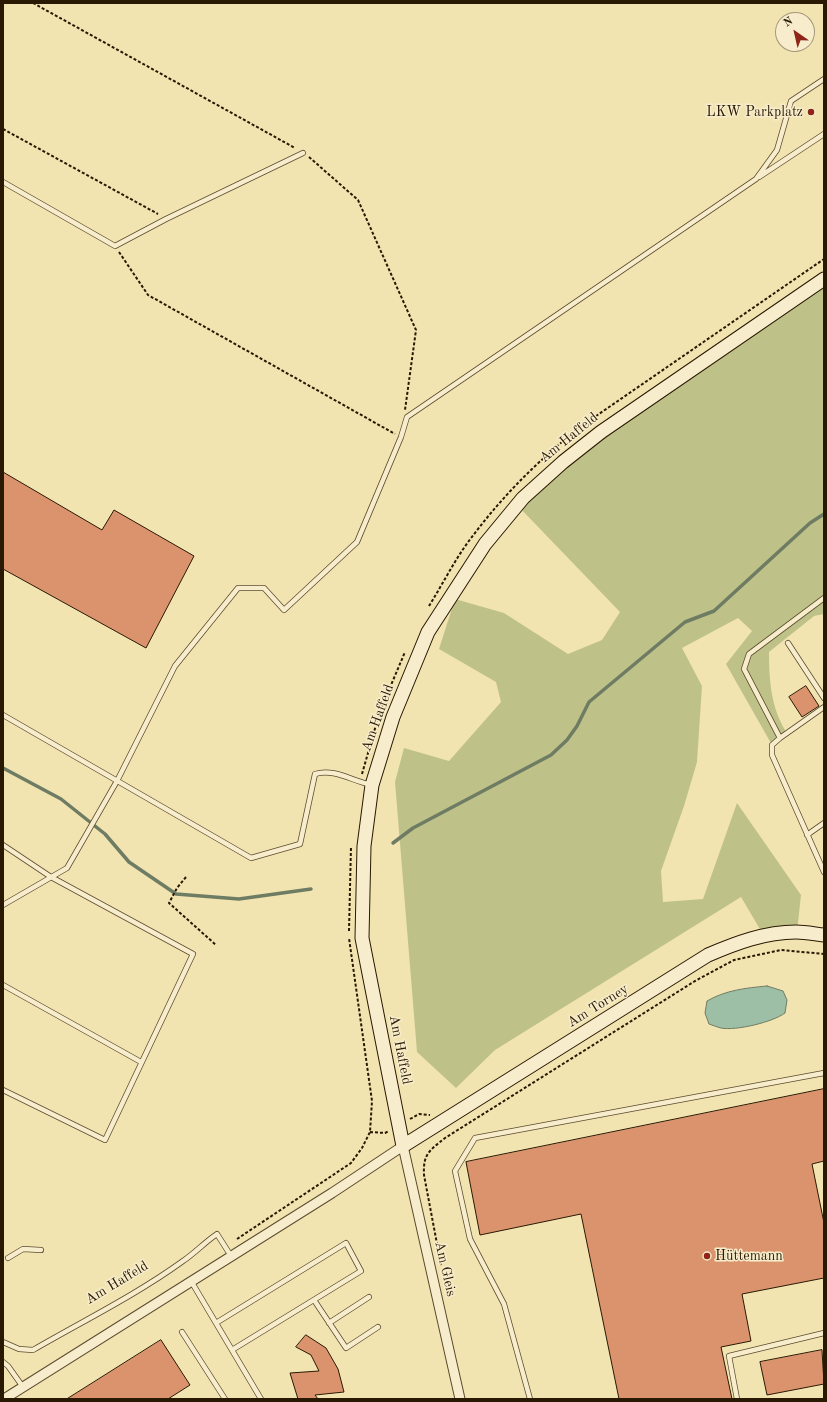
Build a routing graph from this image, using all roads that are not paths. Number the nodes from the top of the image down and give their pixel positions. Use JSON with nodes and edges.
{"nodes":[{"id":1,"x":824,"y":79,"type":"edge"},
{"id":2,"x":824,"y":134,"type":"edge"},
{"id":3,"x":303,"y":153,"type":"road end"},
{"id":4,"x":756,"y":179,"type":"junction"},
{"id":5,"x":3,"y":182,"type":"edge"},
{"id":6,"x":824,"y":279,"type":"edge"},
{"id":7,"x":824,"y":598,"type":"edge"},
{"id":8,"x":788,"y":643,"type":"dead end"},
{"id":9,"x":824,"y":698,"type":"edge"},
{"id":10,"x":824,"y":707,"type":"edge"},
{"id":11,"x":3,"y":716,"type":"edge"},
{"id":12,"x":780,"y":738,"type":"junction"},
{"id":13,"x":117,"y":781,"type":"junction"},
{"id":14,"x":372,"y":785,"type":"junction"},
{"id":15,"x":824,"y":823,"type":"edge"},
{"id":16,"x":807,"y":835,"type":"junction"},
{"id":17,"x":3,"y":845,"type":"edge"},
{"id":18,"x":824,"y":872,"type":"edge"},
{"id":19,"x":51,"y":877,"type":"junction"},
{"id":20,"x":3,"y":905,"type":"edge"},
{"id":21,"x":824,"y":935,"type":"edge"},
{"id":22,"x":3,"y":985,"type":"edge"},
{"id":23,"x":142,"y":1062,"type":"junction"},
{"id":24,"x":824,"y":1073,"type":"edge"},
{"id":25,"x":3,"y":1090,"type":"edge"},
{"id":26,"x":403,"y":1146,"type":"junction"},
{"id":27,"x":41,"y":1250,"type":"dead end"},
{"id":28,"x":231,"y":1256,"type":"junction"},
{"id":29,"x":8,"y":1258,"type":"dead end"},
{"id":30,"x":191,"y":1281,"type":"junction"},
{"id":31,"x":369,"y":1297,"type":"dead end"},
{"id":32,"x":314,"y":1300,"type":"junction"},
{"id":33,"x":216,"y":1323,"type":"junction"},
{"id":34,"x":329,"y":1323,"type":"junction"},
{"id":35,"x":378,"y":1327,"type":"dead end"},
{"id":36,"x":182,"y":1332,"type":"dead end"},
{"id":37,"x":824,"y":1333,"type":"edge"},
{"id":38,"x":3,"y":1342,"type":"edge"},
{"id":39,"x":232,"y":1350,"type":"junction"},
{"id":40,"x":3,"y":1362,"type":"edge"},
{"id":41,"x":23,"y":1387,"type":"junction"},
{"id":42,"x":4,"y":1399,"type":"edge"},
{"id":43,"x":225,"y":1399,"type":"edge"},
{"id":44,"x":261,"y":1399,"type":"edge"},
{"id":45,"x":460,"y":1399,"type":"edge"},
{"id":46,"x":530,"y":1399,"type":"edge"},
{"id":47,"x":738,"y":1399,"type":"edge"}],
"edges":[{"from":1,"to":4,"type":"lane"},
{"from":2,"to":4,"type":"lane"},
{"from":3,"to":5,"type":"lane"},
{"from":4,"to":13,"type":"lane"},
{"from":6,"to":14,"type":"street","name":"Am Haffeld"},
{"from":7,"to":12,"type":"lane"},
{"from":8,"to":9,"type":"lane"},
{"from":10,"to":12,"type":"lane"},
{"from":11,"to":13,"type":"lane"},
{"from":12,"to":16,"type":"lane"},
{"from":13,"to":14,"type":"lane"},
{"from":13,"to":19,"type":"lane"},
{"from":14,"to":26,"type":"street","name":"Am Haffeld"},
{"from":15,"to":16,"type":"lane"},
{"from":16,"to":18,"type":"lane"},
{"from":17,"to":19,"type":"lane"},
{"from":19,"to":20,"type":"lane"},
{"from":19,"to":23,"type":"lane"},
{"from":21,"to":26,"type":"street","name":"Am Torney"},
{"from":22,"to":23,"type":"lane"},
{"from":23,"to":25,"type":"lane"},
{"from":24,"to":46,"type":"lane"},
{"from":26,"to":28,"type":"street"},
{"from":26,"to":45,"type":"street","name":"Am Gleis"},
{"from":27,"to":29,"type":"lane"},
{"from":28,"to":30,"type":"street"},
{"from":28,"to":38,"type":"lane","name":"Am Haffeld"},
{"from":30,"to":33,"type":"lane"},
{"from":30,"to":41,"type":"street"},
{"from":31,"to":34,"type":"lane"},
{"from":32,"to":33,"type":"lane"},
{"from":32,"to":34,"type":"lane"},
{"from":32,"to":39,"type":"lane"},
{"from":33,"to":39,"type":"lane"},
{"from":34,"to":35,"type":"lane"},
{"from":36,"to":43,"type":"lane"},
{"from":37,"to":47,"type":"lane"},
{"from":39,"to":44,"type":"lane"},
{"from":40,"to":41,"type":"lane"},
{"from":41,"to":42,"type":"street"}]}
